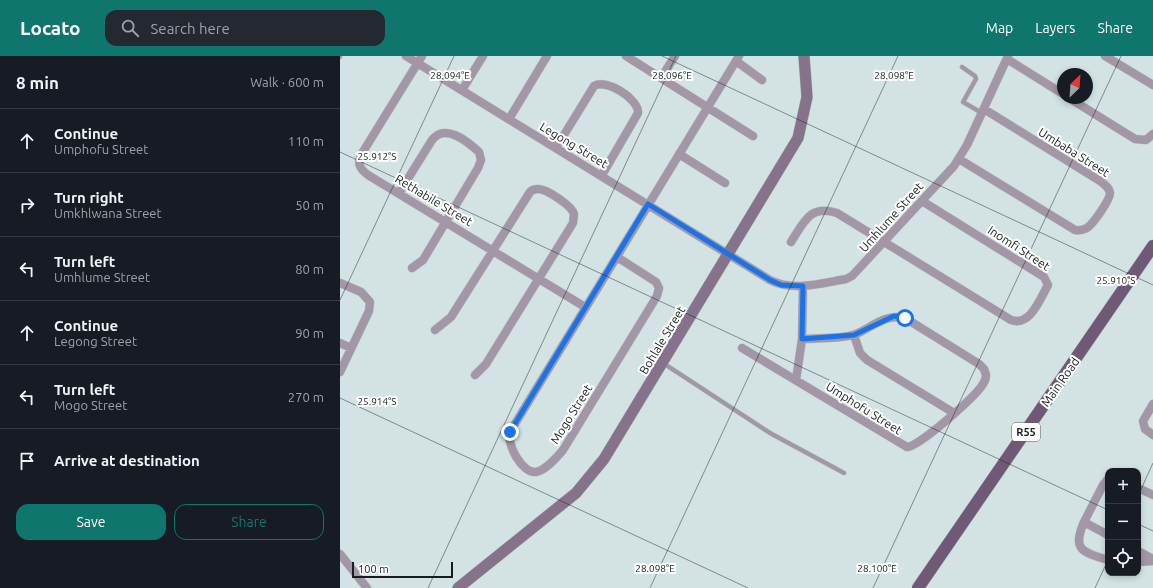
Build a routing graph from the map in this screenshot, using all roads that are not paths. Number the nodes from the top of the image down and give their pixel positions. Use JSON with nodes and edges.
{"nodes":[{"id":1,"x":406,"y":56,"type":"edge"},
{"id":2,"x":483,"y":56,"type":"edge"},
{"id":3,"x":547,"y":56,"type":"edge"},
{"id":4,"x":626,"y":56,"type":"edge"},
{"id":5,"x":675,"y":56,"type":"edge"},
{"id":6,"x":804,"y":56,"type":"edge"},
{"id":7,"x":1105,"y":56,"type":"edge"},
{"id":8,"x":737,"y":58,"type":"edge"},
{"id":9,"x":1008,"y":58,"type":"edge"},
{"id":10,"x":420,"y":59,"type":"edge"},
{"id":11,"x":962,"y":67,"type":"dead end"},
{"id":12,"x":661,"y":78,"type":"junction"},
{"id":13,"x":762,"y":80,"type":"dead end"},
{"id":14,"x":1153,"y":85,"type":"edge"},
{"id":15,"x":462,"y":90,"type":"junction"},
{"id":16,"x":1057,"y":90,"type":"edge"},
{"id":17,"x":1079,"y":104,"type":"edge"},
{"id":18,"x":708,"y":107,"type":"junction"},
{"id":19,"x":983,"y":111,"type":"junction"},
{"id":20,"x":509,"y":119,"type":"junction"},
{"id":21,"x":1153,"y":134,"type":"edge"},
{"id":22,"x":753,"y":136,"type":"dead end"},
{"id":23,"x":556,"y":148,"type":"junction"},
{"id":24,"x":679,"y":154,"type":"junction"},
{"id":25,"x":959,"y":159,"type":"junction"},
{"id":26,"x":602,"y":176,"type":"junction"},
{"id":27,"x":725,"y":183,"type":"dead end"},
{"id":28,"x":399,"y":193,"type":"junction"},
{"id":29,"x":922,"y":201,"type":"junction"},
{"id":30,"x":648,"y":204,"type":"junction"},
{"id":31,"x":447,"y":222,"type":"junction"},
{"id":32,"x":792,"y":242,"type":"dead end"},
{"id":33,"x":884,"y":242,"type":"junction"},
{"id":34,"x":1153,"y":246,"type":"edge"},
{"id":35,"x":493,"y":250,"type":"junction"},
{"id":36,"x":1153,"y":253,"type":"edge"},
{"id":37,"x":729,"y":255,"type":"junction"},
{"id":38,"x":617,"y":257,"type":"junction"},
{"id":39,"x":412,"y":268,"type":"dead end"},
{"id":40,"x":1134,"y":275,"type":"junction"},
{"id":41,"x":539,"y":278,"type":"junction"},
{"id":42,"x":340,"y":283,"type":"edge"},
{"id":43,"x":803,"y":286,"type":"junction"},
{"id":44,"x":585,"y":307,"type":"junction"},
{"id":45,"x":435,"y":330,"type":"dead end"},
{"id":46,"x":854,"y":335,"type":"junction"},
{"id":47,"x":802,"y":339,"type":"junction"},
{"id":48,"x":340,"y":343,"type":"edge"},
{"id":49,"x":351,"y":348,"type":"junction"},
{"id":50,"x":742,"y":348,"type":"dead end"},
{"id":51,"x":663,"y":363,"type":"junction"},
{"id":52,"x":340,"y":372,"type":"edge"},
{"id":53,"x":475,"y":375,"type":"dead end"},
{"id":54,"x":796,"y":380,"type":"junction"},
{"id":55,"x":1153,"y":404,"type":"edge"},
{"id":56,"x":954,"y":413,"type":"junction"},
{"id":57,"x":1153,"y":435,"type":"edge"},
{"id":58,"x":844,"y":473,"type":"dead end"},
{"id":59,"x":1105,"y":483,"type":"edge"},
{"id":60,"x":1141,"y":489,"type":"edge"},
{"id":61,"x":1153,"y":495,"type":"edge"},
{"id":62,"x":1084,"y":522,"type":"junction"},
{"id":63,"x":1105,"y":533,"type":"edge"},
{"id":64,"x":1141,"y":553,"type":"edge"},
{"id":65,"x":340,"y":554,"type":"edge"},
{"id":66,"x":1105,"y":559,"type":"edge"},
{"id":67,"x":1153,"y":560,"type":"edge"},
{"id":68,"x":1141,"y":562,"type":"edge"},
{"id":69,"x":367,"y":588,"type":"edge"},
{"id":70,"x":458,"y":588,"type":"edge"},
{"id":71,"x":918,"y":588,"type":"edge"}],
"edges":[{"from":1,"to":10,"type":"street","name":"Legong Street"},
{"from":2,"to":15,"type":"street"},
{"from":3,"to":20,"type":"street"},
{"from":4,"to":12,"type":"street"},
{"from":5,"to":12,"type":"street"},
{"from":6,"to":37,"type":"street","name":"Bohlale Street"},
{"from":7,"to":14,"type":"street"},
{"from":8,"to":13,"type":"street"},
{"from":8,"to":18,"type":"street","name":"Mogo Street"},
{"from":9,"to":16,"type":"street"},
{"from":9,"to":19,"type":"street","name":"Umhlume Street"},
{"from":10,"to":15,"type":"street","name":"Legong Street"},
{"from":10,"to":28,"type":"street","name":"Rethabile Street"},
{"from":11,"to":19,"type":"lane"},
{"from":12,"to":18,"type":"street"},
{"from":15,"to":20,"type":"street","name":"Legong Street"},
{"from":17,"to":21,"type":"street"},
{"from":18,"to":22,"type":"street"},
{"from":18,"to":24,"type":"street","name":"Mogo Street"},
{"from":19,"to":25,"type":"street","name":"Umhlume Street"},
{"from":19,"to":25,"type":"street","name":"Umbaba Street"},
{"from":20,"to":23,"type":"street","name":"Legong Street"},
{"from":23,"to":26,"type":"street","name":"Legong Street"},
{"from":23,"to":26,"type":"street"},
{"from":24,"to":27,"type":"street"},
{"from":24,"to":30,"type":"street","name":"Mogo Street"},
{"from":25,"to":29,"type":"street","name":"Umhlume Street"},
{"from":26,"to":30,"type":"street","name":"Legong Street"},
{"from":28,"to":31,"type":"street","name":"Rethabile Street"},
{"from":28,"to":31,"type":"street"},
{"from":29,"to":33,"type":"street","name":"Umhlume Street"},
{"from":29,"to":33,"type":"street","name":"Inomfi Street"},
{"from":30,"to":37,"type":"street","name":"Legong Street"},
{"from":30,"to":38,"type":"street","name":"Mogo Street"},
{"from":31,"to":35,"type":"street","name":"Rethabile Street"},
{"from":31,"to":39,"type":"street"},
{"from":32,"to":33,"type":"street"},
{"from":33,"to":43,"type":"street","name":"Umhlume Street"},
{"from":34,"to":40,"type":"main road","name":"Main Road","number":"R55"},
{"from":35,"to":41,"type":"street","name":"Rethabile Street"},
{"from":35,"to":41,"type":"street"},
{"from":35,"to":45,"type":"street"},
{"from":36,"to":40,"type":"main road","name":"Main Road","number":"R55"},
{"from":37,"to":43,"type":"street","name":"Umhlume Street"},
{"from":37,"to":51,"type":"street","name":"Bohlale Street"},
{"from":38,"to":44,"type":"street","name":"Mogo Street"},
{"from":38,"to":44,"type":"street","name":"Mogo Street"},
{"from":40,"to":71,"type":"main road","name":"Main Road","number":"R55"},
{"from":41,"to":44,"type":"street","name":"Rethabile Street"},
{"from":41,"to":53,"type":"street"},
{"from":42,"to":49,"type":"street"},
{"from":43,"to":47,"type":"street"},
{"from":46,"to":47,"type":"street","name":"Umphofu Street"},
{"from":46,"to":56,"type":"street"},
{"from":46,"to":56,"type":"street","name":"Umphofu Street"},
{"from":47,"to":54,"type":"street"},
{"from":48,"to":49,"type":"street"},
{"from":49,"to":52,"type":"street"},
{"from":50,"to":54,"type":"street","name":"Umphofu Street"},
{"from":51,"to":58,"type":"lane"},
{"from":51,"to":70,"type":"street","name":"Bohlale Street"},
{"from":54,"to":56,"type":"street","name":"Umphofu Street"},
{"from":55,"to":57,"type":"street"},
{"from":59,"to":62,"type":"street"},
{"from":60,"to":61,"type":"street"},
{"from":62,"to":63,"type":"street"},
{"from":62,"to":66,"type":"street"},
{"from":64,"to":67,"type":"street"},
{"from":65,"to":69,"type":"street"},
{"from":67,"to":68,"type":"street"}]}
